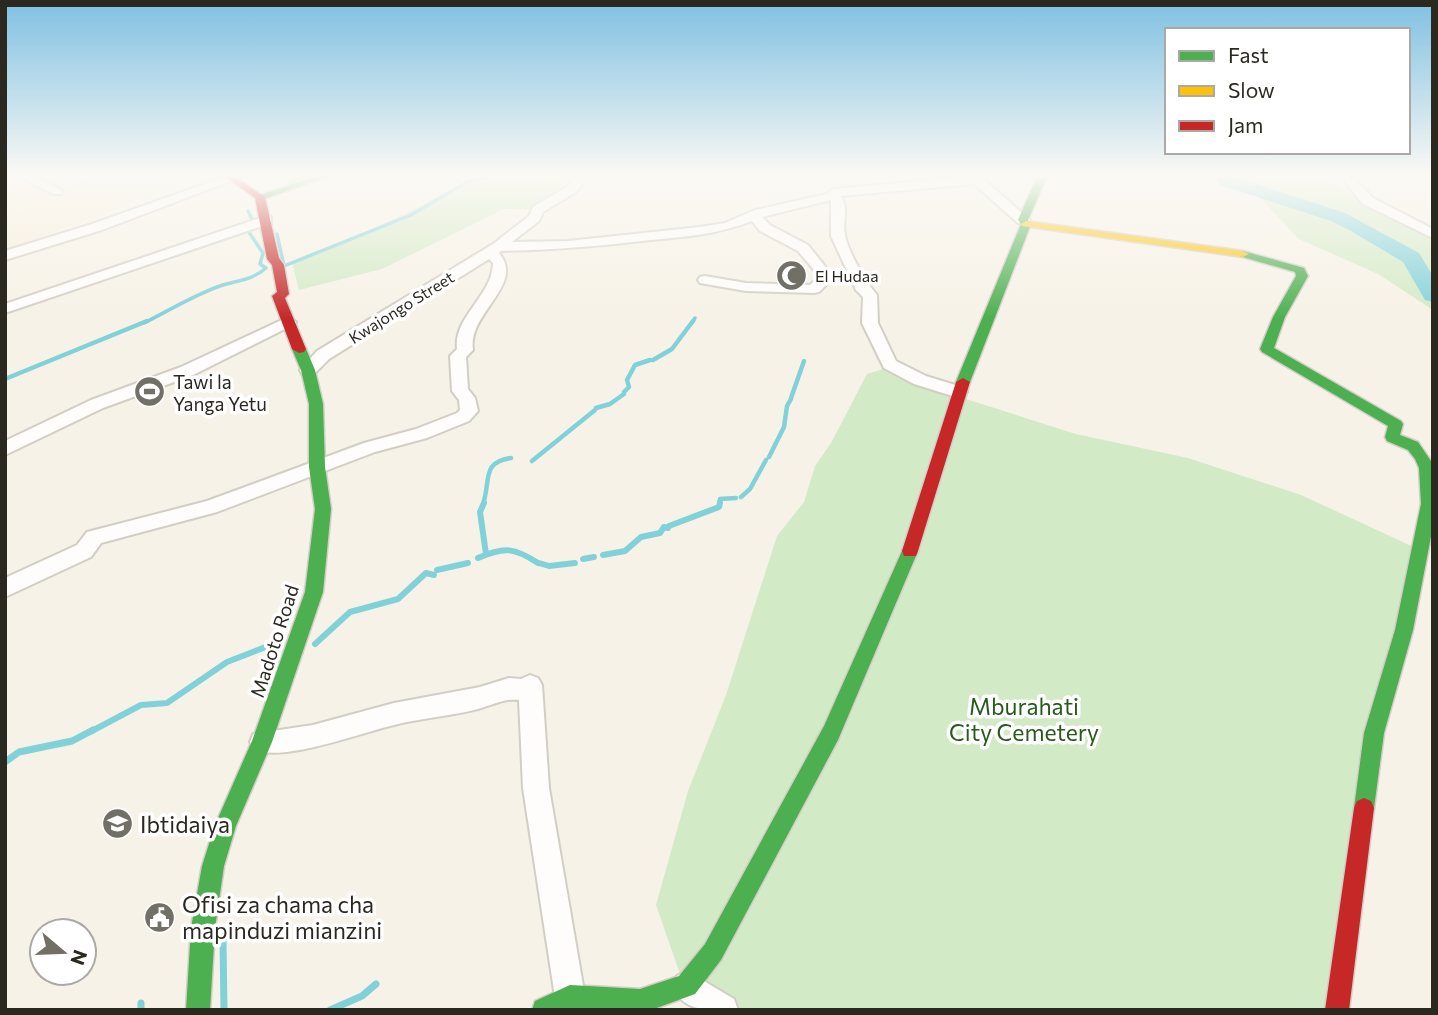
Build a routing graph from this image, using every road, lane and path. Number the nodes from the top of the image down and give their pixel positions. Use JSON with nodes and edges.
{"nodes":[{"id":1,"x":104,"y":224,"type":"edge"},
{"id":2,"x":253,"y":224,"type":"edge"},
{"id":3,"x":267,"y":224,"type":"edge"},
{"id":4,"x":526,"y":224,"type":"edge"},
{"id":5,"x":732,"y":224,"type":"edge"},
{"id":6,"x":762,"y":224,"type":"edge"},
{"id":7,"x":838,"y":224,"type":"edge"},
{"id":8,"x":1024,"y":224,"type":"edge"},
{"id":9,"x":1041,"y":224,"type":"edge"},
{"id":10,"x":1414,"y":224,"type":"edge"},
{"id":11,"x":1433,"y":234,"type":"edge"},
{"id":12,"x":494,"y":249,"type":"junction"},
{"id":13,"x":5,"y":256,"type":"edge"},
{"id":14,"x":849,"y":277,"type":"junction"},
{"id":15,"x":705,"y":280,"type":"dead end"},
{"id":16,"x":5,"y":309,"type":"edge"},
{"id":17,"x":288,"y":322,"type":"junction"},
{"id":18,"x":308,"y":370,"type":"junction"},
{"id":19,"x":959,"y":392,"type":"junction"},
{"id":20,"x":5,"y":449,"type":"edge"},
{"id":21,"x":317,"y":467,"type":"junction"},
{"id":22,"x":5,"y":588,"type":"edge"},
{"id":23,"x":262,"y":742,"type":"junction"},
{"id":24,"x":687,"y":986,"type":"junction"},
{"id":25,"x":570,"y":997,"type":"junction"},
{"id":26,"x":198,"y":1010,"type":"edge"},
{"id":27,"x":544,"y":1010,"type":"edge"},
{"id":28,"x":723,"y":1010,"type":"edge"},
{"id":29,"x":1337,"y":1010,"type":"edge"}],
"edges":[{"from":1,"to":13,"type":"street"},
{"from":2,"to":16,"type":"street"},
{"from":3,"to":17,"type":"street","name":"Madoto Road"},
{"from":4,"to":12,"type":"street","name":"Kwajongo Street"},
{"from":5,"to":12,"type":"street"},
{"from":6,"to":14,"type":"street"},
{"from":7,"to":14,"type":"street"},
{"from":8,"to":19,"type":"street"},
{"from":9,"to":29,"type":"street"},
{"from":10,"to":11,"type":"street"},
{"from":12,"to":18,"type":"street","name":"Kwajongo Street"},
{"from":12,"to":21,"type":"street"},
{"from":14,"to":15,"type":"street"},
{"from":14,"to":19,"type":"street"},
{"from":17,"to":18,"type":"street","name":"Madoto Road"},
{"from":17,"to":20,"type":"street"},
{"from":18,"to":21,"type":"street","name":"Madoto Road"},
{"from":19,"to":24,"type":"street"},
{"from":21,"to":22,"type":"street"},
{"from":21,"to":23,"type":"street","name":"Madoto Road"},
{"from":23,"to":25,"type":"street"},
{"from":23,"to":26,"type":"street","name":"Madoto Road"},
{"from":24,"to":25,"type":"street"},
{"from":24,"to":28,"type":"street"},
{"from":25,"to":27,"type":"street"}]}
